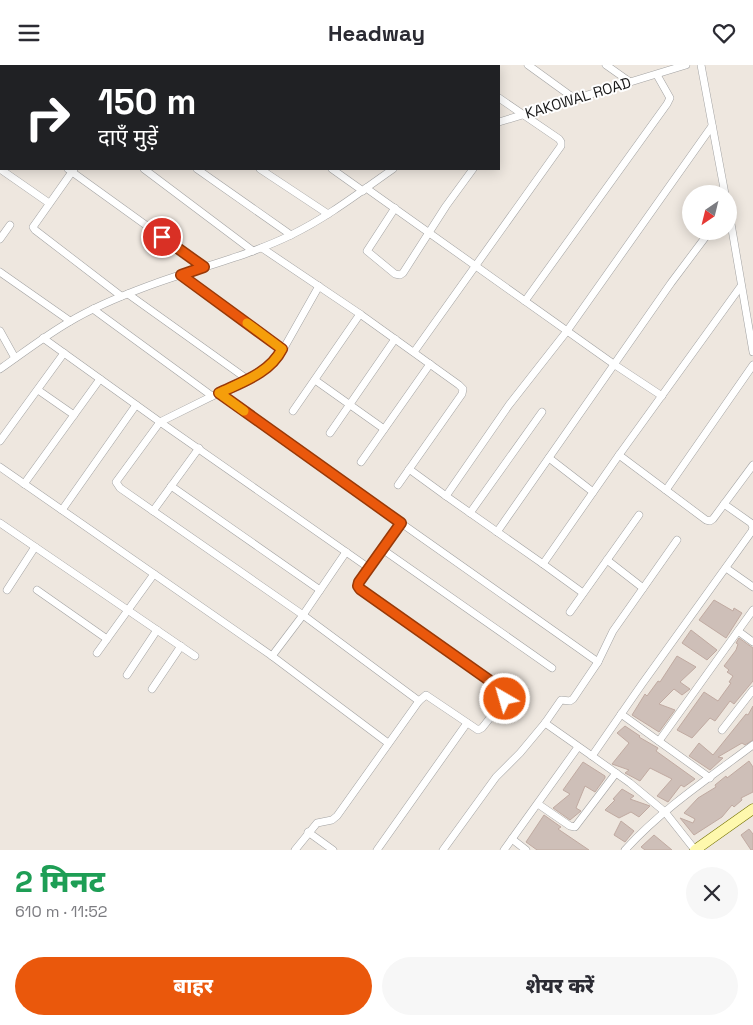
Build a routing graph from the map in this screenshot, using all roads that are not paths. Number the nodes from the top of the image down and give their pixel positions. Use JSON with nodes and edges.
{"nodes":[{"id":1,"x":528,"y":65,"type":"edge"},
{"id":2,"x":606,"y":65,"type":"edge"},
{"id":3,"x":686,"y":65,"type":"edge"},
{"id":4,"x":701,"y":65,"type":"edge"},
{"id":5,"x":657,"y":75,"type":"junction"},
{"id":6,"x":630,"y":83,"type":"junction"},
{"id":7,"x":500,"y":99,"type":"edge"},
{"id":8,"x":575,"y":99,"type":"junction"},
{"id":9,"x":524,"y":115,"type":"junction"},
{"id":10,"x":500,"y":122,"type":"edge"},
{"id":11,"x":712,"y":127,"type":"junction"},
{"id":12,"x":1,"y":170,"type":"edge"},
{"id":13,"x":71,"y":170,"type":"edge"},
{"id":14,"x":145,"y":170,"type":"edge"},
{"id":15,"x":198,"y":170,"type":"edge"},
{"id":16,"x":262,"y":170,"type":"edge"},
{"id":17,"x":334,"y":170,"type":"edge"},
{"id":18,"x":392,"y":170,"type":"edge"},
{"id":19,"x":472,"y":170,"type":"edge"},
{"id":20,"x":723,"y":185,"type":"edge"},
{"id":21,"x":365,"y":189,"type":"junction"},
{"id":22,"x":48,"y":203,"type":"junction"},
{"id":23,"x":395,"y":208,"type":"junction"},
{"id":24,"x":328,"y":214,"type":"junction"},
{"id":25,"x":10,"y":225,"type":"dead end"},
{"id":26,"x":430,"y":233,"type":"junction"},
{"id":27,"x":292,"y":235,"type":"junction"},
{"id":28,"x":0,"y":239,"type":"edge"},
{"id":29,"x":703,"y":240,"type":"edge"},
{"id":30,"x":734,"y":240,"type":"edge"},
{"id":31,"x":262,"y":248,"type":"junction"},
{"id":32,"x":253,"y":251,"type":"junction"},
{"id":33,"x":476,"y":265,"type":"junction"},
{"id":34,"x":204,"y":267,"type":"junction"},
{"id":35,"x":0,"y":271,"type":"edge"},
{"id":36,"x":181,"y":275,"type":"junction"},
{"id":37,"x":319,"y":286,"type":"junction"},
{"id":38,"x":741,"y":286,"type":"junction"},
{"id":39,"x":124,"y":295,"type":"junction"},
{"id":40,"x":524,"y":301,"type":"junction"},
{"id":41,"x":93,"y":309,"type":"junction"},
{"id":42,"x":360,"y":314,"type":"junction"},
{"id":43,"x":70,"y":321,"type":"junction"},
{"id":44,"x":0,"y":331,"type":"edge"},
{"id":45,"x":567,"y":331,"type":"junction"},
{"id":46,"x":43,"y":337,"type":"junction"},
{"id":47,"x":396,"y":339,"type":"junction"},
{"id":48,"x":282,"y":349,"type":"junction"},
{"id":49,"x":414,"y":352,"type":"junction"},
{"id":50,"x":753,"y":352,"type":"edge"},
{"id":51,"x":64,"y":353,"type":"junction"},
{"id":52,"x":15,"y":358,"type":"junction"},
{"id":53,"x":430,"y":364,"type":"junction"},
{"id":54,"x":615,"y":365,"type":"junction"},
{"id":55,"x":753,"y":365,"type":"edge"},
{"id":56,"x":0,"y":369,"type":"edge"},
{"id":57,"x":100,"y":379,"type":"junction"},
{"id":58,"x":248,"y":379,"type":"junction"},
{"id":59,"x":315,"y":380,"type":"junction"},
{"id":60,"x":38,"y":390,"type":"junction"},
{"id":61,"x":219,"y":393,"type":"junction"},
{"id":62,"x":212,"y":396,"type":"junction"},
{"id":63,"x":662,"y":396,"type":"junction"},
{"id":64,"x":136,"y":405,"type":"junction"},
{"id":65,"x":349,"y":405,"type":"junction"},
{"id":66,"x":293,"y":411,"type":"dead end"},
{"id":67,"x":542,"y":412,"type":"dead end"},
{"id":68,"x":74,"y":415,"type":"junction"},
{"id":69,"x":160,"y":422,"type":"junction"},
{"id":70,"x":384,"y":429,"type":"junction"},
{"id":71,"x":330,"y":433,"type":"dead end"},
{"id":72,"x":0,"y":441,"type":"edge"},
{"id":73,"x":198,"y":448,"type":"junction"},
{"id":74,"x":619,"y":455,"type":"junction"},
{"id":75,"x":549,"y":459,"type":"junction"},
{"id":76,"x":361,"y":463,"type":"dead end"},
{"id":77,"x":753,"y":465,"type":"edge"},
{"id":78,"x":0,"y":467,"type":"edge"},
{"id":79,"x":409,"y":469,"type":"junction"},
{"id":80,"x":24,"y":484,"type":"junction"},
{"id":81,"x":398,"y":485,"type":"dead end"},
{"id":82,"x":171,"y":486,"type":"junction"},
{"id":83,"x":666,"y":490,"type":"junction"},
{"id":84,"x":593,"y":492,"type":"junction"},
{"id":85,"x":446,"y":496,"type":"junction"},
{"id":86,"x":724,"y":504,"type":"junction"},
{"id":87,"x":62,"y":510,"type":"junction"},
{"id":88,"x":153,"y":511,"type":"junction"},
{"id":89,"x":470,"y":513,"type":"junction"},
{"id":90,"x":639,"y":515,"type":"dead end"},
{"id":91,"x":0,"y":523,"type":"edge"},
{"id":92,"x":401,"y":523,"type":"junction"},
{"id":93,"x":497,"y":532,"type":"junction"},
{"id":94,"x":677,"y":540,"type":"dead end"},
{"id":95,"x":35,"y":547,"type":"junction"},
{"id":96,"x":382,"y":549,"type":"junction"},
{"id":97,"x":346,"y":552,"type":"junction"},
{"id":98,"x":607,"y":560,"type":"junction"},
{"id":99,"x":543,"y":564,"type":"junction"},
{"id":100,"x":369,"y":568,"type":"junction"},
{"id":101,"x":726,"y":568,"type":"junction"},
{"id":102,"x":154,"y":574,"type":"junction"},
{"id":103,"x":753,"y":587,"type":"edge"},
{"id":104,"x":643,"y":588,"type":"junction"},
{"id":105,"x":7,"y":590,"type":"dead end"},
{"id":106,"x":37,"y":590,"type":"dead end"},
{"id":107,"x":320,"y":590,"type":"junction"},
{"id":108,"x":583,"y":593,"type":"junction"},
{"id":109,"x":128,"y":610,"type":"junction"},
{"id":110,"x":753,"y":610,"type":"edge"},
{"id":111,"x":570,"y":612,"type":"dead end"},
{"id":112,"x":303,"y":615,"type":"junction"},
{"id":113,"x":157,"y":630,"type":"junction"},
{"id":114,"x":738,"y":631,"type":"junction"},
{"id":115,"x":107,"y":639,"type":"junction"},
{"id":116,"x":753,"y":642,"type":"edge"},
{"id":117,"x":181,"y":646,"type":"junction"},
{"id":118,"x":97,"y":653,"type":"dead end"},
{"id":119,"x":195,"y":656,"type":"dead end"},
{"id":120,"x":272,"y":656,"type":"junction"},
{"id":121,"x":598,"y":662,"type":"junction"},
{"id":122,"x":552,"y":669,"type":"dead end"},
{"id":123,"x":127,"y":675,"type":"dead end"},
{"id":124,"x":152,"y":689,"type":"dead end"},
{"id":125,"x":753,"y":690,"type":"edge"},
{"id":126,"x":419,"y":701,"type":"junction"},
{"id":127,"x":621,"y":714,"type":"junction"},
{"id":128,"x":467,"y":723,"type":"junction"},
{"id":129,"x":545,"y":723,"type":"junction"},
{"id":130,"x":722,"y":730,"type":"dead end"},
{"id":131,"x":659,"y":741,"type":"junction"},
{"id":132,"x":388,"y":743,"type":"junction"},
{"id":133,"x":753,"y":745,"type":"edge"},
{"id":134,"x":578,"y":747,"type":"junction"},
{"id":135,"x":592,"y":756,"type":"junction"},
{"id":136,"x":616,"y":773,"type":"junction"},
{"id":137,"x":710,"y":778,"type":"junction"},
{"id":138,"x":538,"y":804,"type":"junction"},
{"id":139,"x":753,"y":809,"type":"edge"},
{"id":140,"x":665,"y":812,"type":"junction"},
{"id":141,"x":308,"y":832,"type":"junction"},
{"id":142,"x":512,"y":839,"type":"junction"},
{"id":143,"x":295,"y":850,"type":"edge"},
{"id":144,"x":333,"y":850,"type":"edge"},
{"id":145,"x":377,"y":850,"type":"edge"},
{"id":146,"x":444,"y":850,"type":"edge"},
{"id":147,"x":504,"y":850,"type":"edge"},
{"id":148,"x":526,"y":850,"type":"edge"},
{"id":149,"x":625,"y":850,"type":"edge"},
{"id":150,"x":695,"y":850,"type":"edge"}],
"edges":[{"from":1,"to":8,"type":"street"},
{"from":2,"to":6,"type":"street"},
{"from":3,"to":5,"type":"street","name":"KAKOWAL ROAD"},
{"from":4,"to":11,"type":"street"},
{"from":5,"to":6,"type":"street","name":"KAKOWAL ROAD"},
{"from":5,"to":40,"type":"street"},
{"from":6,"to":8,"type":"street","name":"KAKOWAL ROAD"},
{"from":7,"to":9,"type":"street"},
{"from":8,"to":9,"type":"street","name":"KAKOWAL ROAD"},
{"from":9,"to":10,"type":"street","name":"KAKOWAL ROAD"},
{"from":9,"to":33,"type":"street"},
{"from":11,"to":20,"type":"street"},
{"from":11,"to":45,"type":"street"},
{"from":12,"to":22,"type":"street"},
{"from":13,"to":22,"type":"street"},
{"from":13,"to":34,"type":"street"},
{"from":14,"to":32,"type":"street"},
{"from":15,"to":27,"type":"street"},
{"from":16,"to":24,"type":"street"},
{"from":17,"to":21,"type":"street"},
{"from":18,"to":21,"type":"street"},
{"from":19,"to":26,"type":"street"},
{"from":21,"to":23,"type":"street"},
{"from":21,"to":24,"type":"street"},
{"from":22,"to":39,"type":"street"},
{"from":23,"to":26,"type":"street"},
{"from":23,"to":26,"type":"street"},
{"from":24,"to":27,"type":"street"},
{"from":25,"to":28,"type":"street"},
{"from":26,"to":33,"type":"street"},
{"from":27,"to":31,"type":"street"},
{"from":29,"to":54,"type":"street"},
{"from":30,"to":38,"type":"street"},
{"from":31,"to":32,"type":"street"},
{"from":31,"to":37,"type":"street"},
{"from":32,"to":34,"type":"street"},
{"from":33,"to":40,"type":"street"},
{"from":33,"to":49,"type":"street"},
{"from":34,"to":36,"type":"street"},
{"from":35,"to":43,"type":"street"},
{"from":36,"to":39,"type":"street"},
{"from":36,"to":48,"type":"street"},
{"from":37,"to":42,"type":"street"},
{"from":37,"to":48,"type":"street"},
{"from":38,"to":50,"type":"street"},
{"from":38,"to":63,"type":"street"},
{"from":39,"to":41,"type":"street"},
{"from":39,"to":58,"type":"street"},
{"from":40,"to":45,"type":"street"},
{"from":41,"to":43,"type":"street"},
{"from":41,"to":62,"type":"street"},
{"from":42,"to":47,"type":"street"},
{"from":42,"to":59,"type":"street"},
{"from":43,"to":46,"type":"street"},
{"from":44,"to":52,"type":"street"},
{"from":45,"to":54,"type":"street"},
{"from":45,"to":85,"type":"street"},
{"from":46,"to":51,"type":"street"},
{"from":46,"to":52,"type":"street"},
{"from":47,"to":49,"type":"street"},
{"from":47,"to":65,"type":"street"},
{"from":48,"to":58,"type":"street"},
{"from":49,"to":53,"type":"street"},
{"from":51,"to":57,"type":"street"},
{"from":51,"to":60,"type":"street"},
{"from":52,"to":56,"type":"street"},
{"from":53,"to":70,"type":"street"},
{"from":53,"to":79,"type":"street"},
{"from":54,"to":63,"type":"street"},
{"from":54,"to":75,"type":"street"},
{"from":55,"to":83,"type":"street"},
{"from":57,"to":64,"type":"street"},
{"from":57,"to":68,"type":"street"},
{"from":58,"to":61,"type":"street"},
{"from":59,"to":65,"type":"street"},
{"from":59,"to":66,"type":"street"},
{"from":60,"to":68,"type":"street"},
{"from":60,"to":72,"type":"street"},
{"from":61,"to":62,"type":"street"},
{"from":61,"to":92,"type":"street"},
{"from":62,"to":69,"type":"street"},
{"from":63,"to":74,"type":"street"},
{"from":64,"to":69,"type":"street"},
{"from":64,"to":87,"type":"street"},
{"from":65,"to":70,"type":"street"},
{"from":65,"to":71,"type":"street"},
{"from":67,"to":89,"type":"street"},
{"from":68,"to":80,"type":"street"},
{"from":69,"to":73,"type":"street"},
{"from":69,"to":88,"type":"street"},
{"from":70,"to":76,"type":"street"},
{"from":73,"to":82,"type":"street"},
{"from":73,"to":97,"type":"street"},
{"from":74,"to":83,"type":"street"},
{"from":74,"to":84,"type":"street"},
{"from":75,"to":84,"type":"street"},
{"from":75,"to":93,"type":"street"},
{"from":77,"to":86,"type":"street"},
{"from":78,"to":80,"type":"street"},
{"from":79,"to":81,"type":"street"},
{"from":79,"to":85,"type":"street"},
{"from":80,"to":87,"type":"street"},
{"from":82,"to":88,"type":"street"},
{"from":82,"to":107,"type":"street"},
{"from":83,"to":86,"type":"street"},
{"from":84,"to":99,"type":"street"},
{"from":85,"to":89,"type":"street"},
{"from":86,"to":101,"type":"street"},
{"from":87,"to":102,"type":"street"},
{"from":88,"to":112,"type":"street"},
{"from":89,"to":93,"type":"street"},
{"from":90,"to":98,"type":"street"},
{"from":91,"to":95,"type":"street"},
{"from":92,"to":96,"type":"street"},
{"from":92,"to":121,"type":"street"},
{"from":93,"to":99,"type":"street"},
{"from":94,"to":104,"type":"street"},
{"from":95,"to":105,"type":"street"},
{"from":95,"to":109,"type":"street"},
{"from":96,"to":100,"type":"street"},
{"from":96,"to":122,"type":"street"},
{"from":97,"to":100,"type":"street"},
{"from":97,"to":107,"type":"street"},
{"from":98,"to":104,"type":"street"},
{"from":98,"to":108,"type":"street"},
{"from":99,"to":108,"type":"street"},
{"from":100,"to":128,"type":"street"},
{"from":101,"to":103,"type":"street"},
{"from":101,"to":127,"type":"street"},
{"from":102,"to":109,"type":"street"},
{"from":102,"to":120,"type":"street"},
{"from":104,"to":121,"type":"street"},
{"from":106,"to":115,"type":"street"},
{"from":107,"to":112,"type":"street"},
{"from":108,"to":111,"type":"street"},
{"from":109,"to":113,"type":"street"},
{"from":109,"to":115,"type":"street"},
{"from":110,"to":114,"type":"street"},
{"from":112,"to":120,"type":"street"},
{"from":112,"to":126,"type":"street"},
{"from":113,"to":117,"type":"street"},
{"from":113,"to":123,"type":"street"},
{"from":114,"to":116,"type":"street"},
{"from":114,"to":131,"type":"street"},
{"from":115,"to":118,"type":"street"},
{"from":117,"to":119,"type":"street"},
{"from":117,"to":124,"type":"street"},
{"from":120,"to":132,"type":"street"},
{"from":121,"to":129,"type":"street"},
{"from":125,"to":130,"type":"street"},
{"from":126,"to":128,"type":"street"},
{"from":126,"to":132,"type":"street"},
{"from":127,"to":131,"type":"street"},
{"from":127,"to":135,"type":"street"},
{"from":128,"to":145,"type":"street"},
{"from":129,"to":134,"type":"street"},
{"from":129,"to":146,"type":"street"},
{"from":131,"to":137,"type":"street"},
{"from":132,"to":141,"type":"street"},
{"from":133,"to":137,"type":"street"},
{"from":134,"to":135,"type":"street"},
{"from":134,"to":138,"type":"street"},
{"from":135,"to":136,"type":"street"},
{"from":136,"to":138,"type":"street"},
{"from":136,"to":140,"type":"street"},
{"from":137,"to":140,"type":"street"},
{"from":138,"to":142,"type":"street"},
{"from":139,"to":150,"type":"street"},
{"from":140,"to":149,"type":"street"},
{"from":140,"to":150,"type":"street"},
{"from":141,"to":143,"type":"street"},
{"from":141,"to":144,"type":"street"},
{"from":142,"to":147,"type":"street"},
{"from":142,"to":148,"type":"street"}]}
